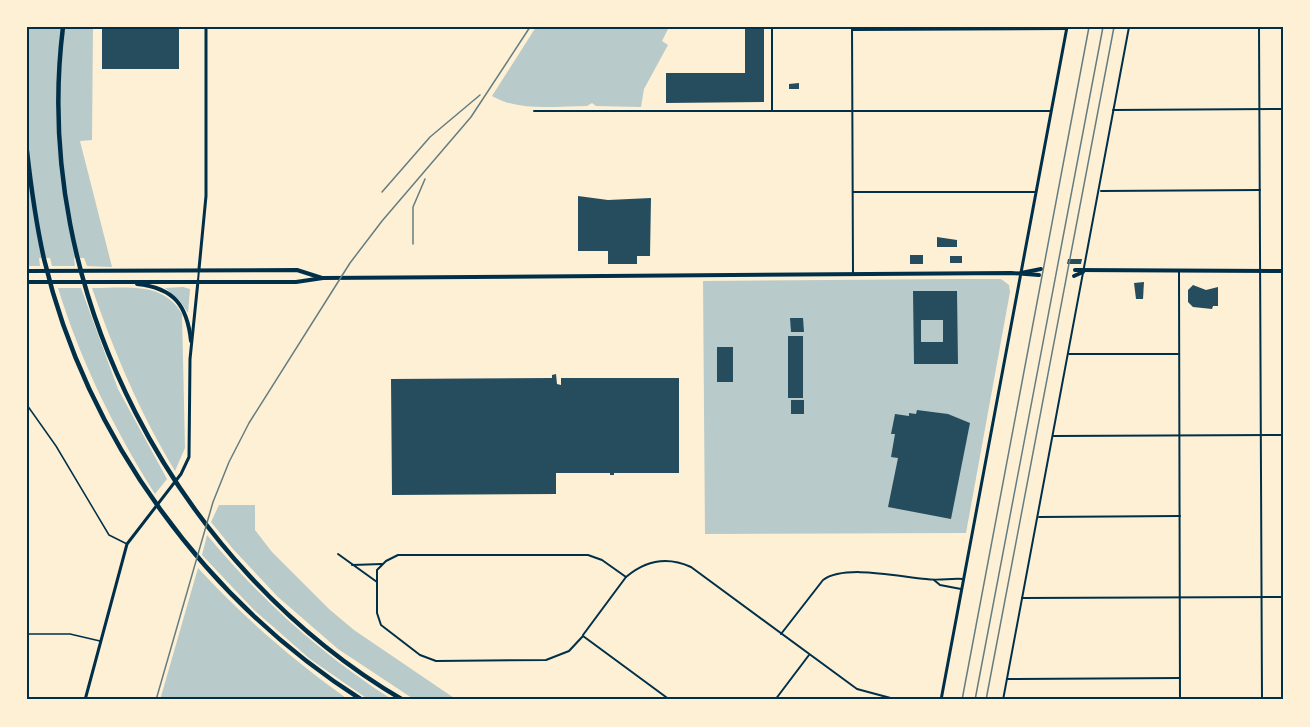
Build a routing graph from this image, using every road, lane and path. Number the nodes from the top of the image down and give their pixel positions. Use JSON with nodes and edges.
{"nodes":[{"id":1,"x":63,"y":27,"type":"edge"},
{"id":2,"x":206,"y":27,"type":"edge"},
{"id":3,"x":772,"y":27,"type":"edge"},
{"id":4,"x":1129,"y":27,"type":"edge"},
{"id":5,"x":1259,"y":27,"type":"edge"},
{"id":6,"x":852,"y":28,"type":"edge"},
{"id":7,"x":1067,"y":28,"type":"edge"},
{"id":8,"x":1283,"y":109,"type":"edge"},
{"id":9,"x":1113,"y":110,"type":"junction"},
{"id":10,"x":1259,"y":110,"type":"junction"},
{"id":11,"x":534,"y":111,"type":"dead end"},
{"id":12,"x":772,"y":111,"type":"junction"},
{"id":13,"x":853,"y":111,"type":"junction"},
{"id":14,"x":1051,"y":111,"type":"junction"},
{"id":15,"x":27,"y":151,"type":"edge"},
{"id":16,"x":1260,"y":190,"type":"junction"},
{"id":17,"x":1099,"y":191,"type":"junction"},
{"id":18,"x":853,"y":192,"type":"junction"},
{"id":19,"x":1036,"y":192,"type":"junction"},
{"id":20,"x":1041,"y":269,"type":"dead end"},
{"id":21,"x":199,"y":270,"type":"junction"},
{"id":22,"x":1075,"y":270,"type":"dead end"},
{"id":23,"x":27,"y":271,"type":"edge"},
{"id":24,"x":1261,"y":271,"type":"junction"},
{"id":25,"x":1283,"y":271,"type":"edge"},
{"id":26,"x":1084,"y":272,"type":"junction"},
{"id":27,"x":1179,"y":272,"type":"junction"},
{"id":28,"x":1021,"y":273,"type":"junction"},
{"id":29,"x":853,"y":274,"type":"junction"},
{"id":30,"x":1039,"y":275,"type":"dead end"},
{"id":31,"x":1074,"y":276,"type":"dead end"},
{"id":32,"x":323,"y":278,"type":"junction"},
{"id":33,"x":198,"y":281,"type":"junction"},
{"id":34,"x":27,"y":282,"type":"edge"},
{"id":35,"x":121,"y":282,"type":"junction"},
{"id":36,"x":191,"y":341,"type":"junction"},
{"id":37,"x":1069,"y":354,"type":"junction"},
{"id":38,"x":1179,"y":354,"type":"junction"},
{"id":39,"x":27,"y":405,"type":"edge"},
{"id":40,"x":1180,"y":435,"type":"junction"},
{"id":41,"x":1261,"y":435,"type":"junction"},
{"id":42,"x":1283,"y":435,"type":"edge"},
{"id":43,"x":1053,"y":436,"type":"junction"},
{"id":44,"x":1180,"y":516,"type":"junction"},
{"id":45,"x":1038,"y":517,"type":"junction"},
{"id":46,"x":127,"y":544,"type":"junction"},
{"id":47,"x":338,"y":554,"type":"dead end"},
{"id":48,"x":382,"y":564,"type":"junction"},
{"id":49,"x":352,"y":565,"type":"junction"},
{"id":50,"x":626,"y":577,"type":"junction"},
{"id":51,"x":963,"y":579,"type":"junction"},
{"id":52,"x":934,"y":580,"type":"junction"},
{"id":53,"x":376,"y":582,"type":"junction"},
{"id":54,"x":961,"y":590,"type":"junction"},
{"id":55,"x":1180,"y":597,"type":"junction"},
{"id":56,"x":1262,"y":597,"type":"junction"},
{"id":57,"x":1283,"y":597,"type":"edge"},
{"id":58,"x":1022,"y":598,"type":"junction"},
{"id":59,"x":27,"y":634,"type":"edge"},
{"id":60,"x":781,"y":634,"type":"junction"},
{"id":61,"x":583,"y":636,"type":"junction"},
{"id":62,"x":100,"y":641,"type":"junction"},
{"id":63,"x":808,"y":655,"type":"junction"},
{"id":64,"x":1180,"y":678,"type":"junction"},
{"id":65,"x":1007,"y":679,"type":"junction"},
{"id":66,"x":85,"y":700,"type":"edge"},
{"id":67,"x":362,"y":700,"type":"edge"},
{"id":68,"x":404,"y":700,"type":"edge"},
{"id":69,"x":670,"y":700,"type":"edge"},
{"id":70,"x":775,"y":700,"type":"edge"},
{"id":71,"x":898,"y":700,"type":"edge"},
{"id":72,"x":941,"y":700,"type":"edge"},
{"id":73,"x":1003,"y":700,"type":"edge"},
{"id":74,"x":1180,"y":700,"type":"edge"},
{"id":75,"x":1262,"y":700,"type":"edge"}],
"edges":[{"from":1,"to":68,"type":"highway"},
{"from":2,"to":21,"type":"street"},
{"from":3,"to":12,"type":"street"},
{"from":4,"to":5,"type":"street"},
{"from":4,"to":9,"type":"street"},
{"from":5,"to":10,"type":"street"},
{"from":6,"to":7,"type":"street"},
{"from":6,"to":13,"type":"street"},
{"from":7,"to":14,"type":"street"},
{"from":8,"to":10,"type":"street"},
{"from":9,"to":10,"type":"street"},
{"from":9,"to":17,"type":"street"},
{"from":10,"to":16,"type":"street"},
{"from":11,"to":12,"type":"street"},
{"from":12,"to":13,"type":"street"},
{"from":13,"to":14,"type":"street"},
{"from":13,"to":18,"type":"street"},
{"from":14,"to":19,"type":"street"},
{"from":15,"to":67,"type":"highway"},
{"from":16,"to":17,"type":"street"},
{"from":16,"to":24,"type":"street"},
{"from":17,"to":26,"type":"street"},
{"from":18,"to":19,"type":"street"},
{"from":18,"to":29,"type":"street"},
{"from":19,"to":28,"type":"street"},
{"from":20,"to":28,"type":"main road"},
{"from":21,"to":23,"type":"main road"},
{"from":21,"to":32,"type":"main road"},
{"from":21,"to":33,"type":"street"},
{"from":22,"to":26,"type":"main road"},
{"from":24,"to":25,"type":"main road"},
{"from":24,"to":27,"type":"main road"},
{"from":24,"to":41,"type":"street"},
{"from":26,"to":27,"type":"main road"},
{"from":26,"to":31,"type":"main road"},
{"from":26,"to":37,"type":"street"},
{"from":27,"to":38,"type":"street"},
{"from":28,"to":29,"type":"main road"},
{"from":28,"to":30,"type":"main road"},
{"from":28,"to":51,"type":"street"},
{"from":29,"to":32,"type":"main road"},
{"from":32,"to":33,"type":"main road"},
{"from":33,"to":35,"type":"main road"},
{"from":33,"to":36,"type":"street"},
{"from":34,"to":35,"type":"main road"},
{"from":35,"to":36,"type":"main road"},
{"from":36,"to":46,"type":"street"},
{"from":37,"to":38,"type":"street"},
{"from":37,"to":43,"type":"street"},
{"from":38,"to":40,"type":"street"},
{"from":39,"to":46,"type":"lane"},
{"from":40,"to":41,"type":"street"},
{"from":40,"to":43,"type":"street"},
{"from":40,"to":44,"type":"street"},
{"from":41,"to":42,"type":"street"},
{"from":41,"to":56,"type":"street"},
{"from":43,"to":45,"type":"street"},
{"from":44,"to":45,"type":"street"},
{"from":44,"to":55,"type":"street"},
{"from":45,"to":58,"type":"street"},
{"from":46,"to":62,"type":"street"},
{"from":47,"to":49,"type":"street"},
{"from":48,"to":49,"type":"street"},
{"from":48,"to":50,"type":"street"},
{"from":48,"to":53,"type":"street"},
{"from":49,"to":53,"type":"street"},
{"from":50,"to":60,"type":"street"},
{"from":50,"to":61,"type":"street"},
{"from":51,"to":52,"type":"street"},
{"from":51,"to":54,"type":"street"},
{"from":52,"to":54,"type":"street"},
{"from":52,"to":60,"type":"street"},
{"from":53,"to":61,"type":"street"},
{"from":54,"to":72,"type":"street"},
{"from":55,"to":56,"type":"street"},
{"from":55,"to":58,"type":"street"},
{"from":55,"to":64,"type":"street"},
{"from":56,"to":57,"type":"street"},
{"from":56,"to":75,"type":"street"},
{"from":58,"to":65,"type":"street"},
{"from":59,"to":62,"type":"lane"},
{"from":60,"to":63,"type":"street"},
{"from":61,"to":69,"type":"street"},
{"from":62,"to":66,"type":"street"},
{"from":63,"to":70,"type":"street"},
{"from":63,"to":71,"type":"street"},
{"from":64,"to":65,"type":"street"},
{"from":64,"to":74,"type":"street"},
{"from":65,"to":73,"type":"street"}]}
